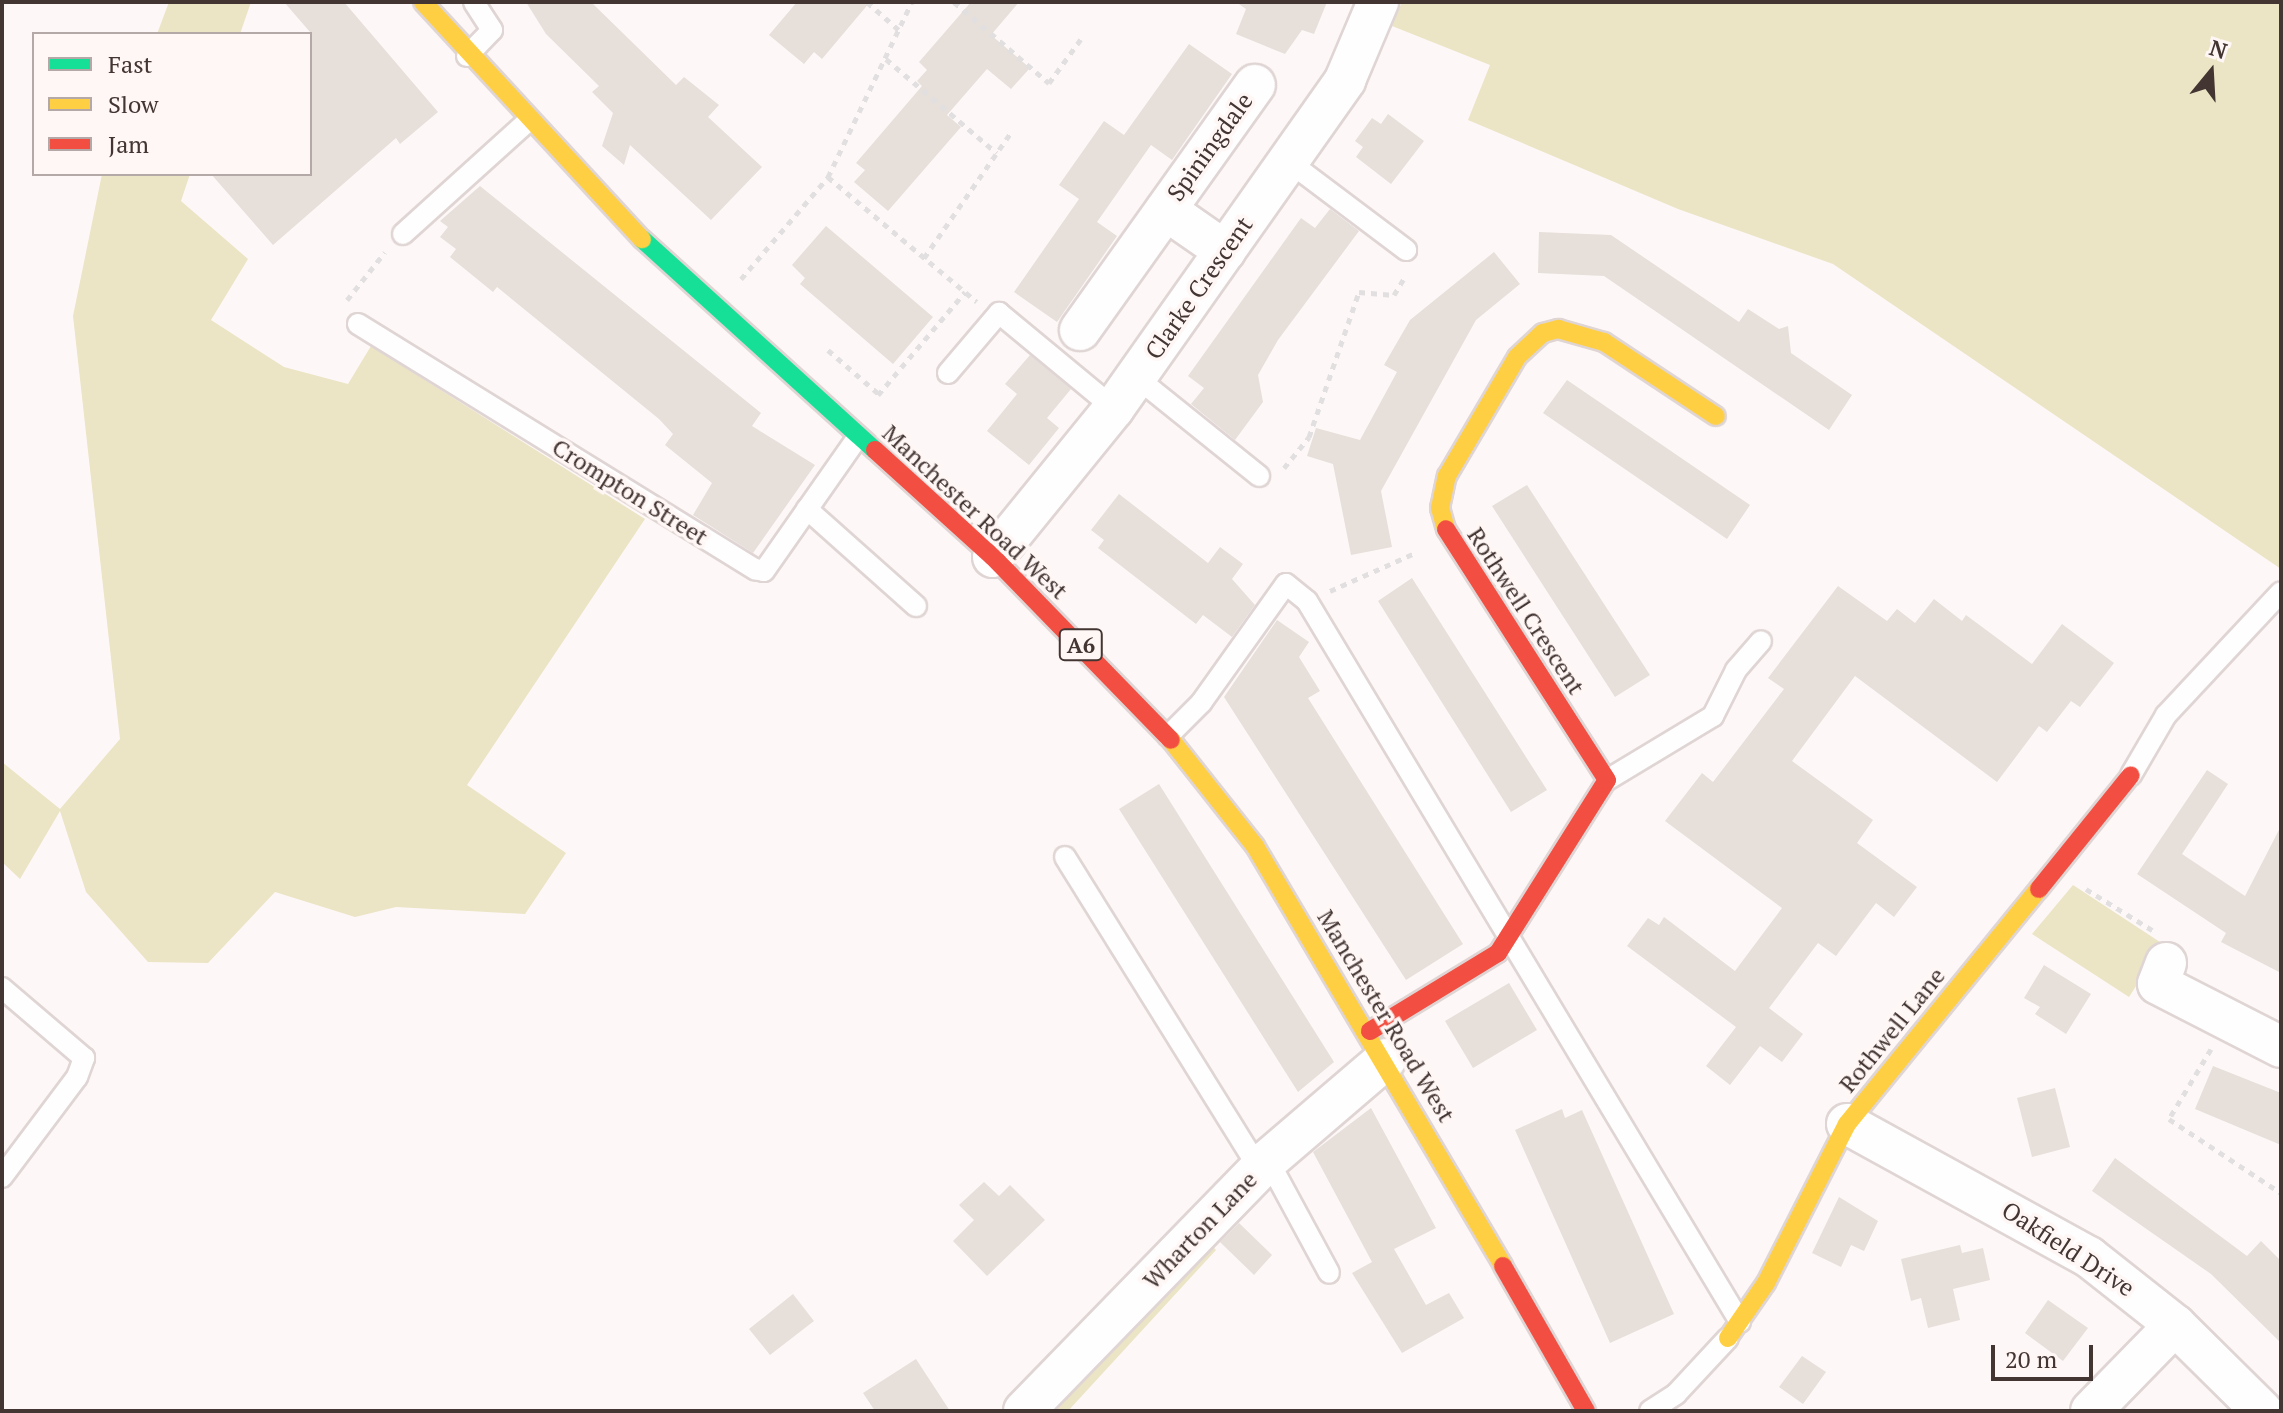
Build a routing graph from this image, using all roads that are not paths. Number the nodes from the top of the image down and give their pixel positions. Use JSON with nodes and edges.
{"nodes":[{"id":1,"x":423,"y":2,"type":"edge"},
{"id":2,"x":474,"y":2,"type":"edge"},
{"id":3,"x":1378,"y":2,"type":"edge"},
{"id":4,"x":467,"y":56,"type":"junction"},
{"id":5,"x":1255,"y":85,"type":"dead end"},
{"id":6,"x":526,"y":123,"type":"junction"},
{"id":7,"x":1288,"y":161,"type":"junction"},
{"id":8,"x":1166,"y":210,"type":"junction"},
{"id":9,"x":403,"y":234,"type":"road end"},
{"id":10,"x":1406,"y":250,"type":"road end"},
{"id":11,"x":1225,"y":251,"type":"junction"},
{"id":12,"x":358,"y":324,"type":"road end"},
{"id":13,"x":1080,"y":330,"type":"dead end"},
{"id":14,"x":948,"y":373,"type":"dead end"},
{"id":15,"x":1125,"y":393,"type":"junction"},
{"id":16,"x":1716,"y":416,"type":"dead end"},
{"id":17,"x":854,"y":433,"type":"junction"},
{"id":18,"x":1259,"y":476,"type":"road end"},
{"id":19,"x":807,"y":509,"type":"junction"},
{"id":20,"x":993,"y":557,"type":"junction"},
{"id":21,"x":2281,"y":592,"type":"edge"},
{"id":22,"x":916,"y":606,"type":"dead end"},
{"id":23,"x":1761,"y":641,"type":"dead end"},
{"id":24,"x":1168,"y":736,"type":"junction"},
{"id":25,"x":2131,"y":775,"type":"joint"},
{"id":26,"x":1607,"y":780,"type":"junction"},
{"id":27,"x":1065,"y":857,"type":"dead end"},
{"id":28,"x":1507,"y":939,"type":"junction"},
{"id":29,"x":2166,"y":963,"type":"road end"},
{"id":30,"x":2,"y":988,"type":"edge"},
{"id":31,"x":1378,"y":1045,"type":"junction"},
{"id":32,"x":2281,"y":1047,"type":"edge"},
{"id":33,"x":1847,"y":1124,"type":"junction"},
{"id":34,"x":1264,"y":1165,"type":"junction"},
{"id":35,"x":2,"y":1177,"type":"edge"},
{"id":36,"x":1329,"y":1273,"type":"dead end"},
{"id":37,"x":2175,"y":1325,"type":"junction"},
{"id":38,"x":1734,"y":1330,"type":"junction"},
{"id":39,"x":1024,"y":1411,"type":"edge"},
{"id":40,"x":1585,"y":1411,"type":"edge"},
{"id":41,"x":1650,"y":1411,"type":"edge"},
{"id":42,"x":2091,"y":1411,"type":"edge"},
{"id":43,"x":2262,"y":1411,"type":"edge"}],
"edges":[{"from":1,"to":4,"type":"main road","name":"Manchester Road West","number":"A6"},
{"from":2,"to":4,"type":"lane"},
{"from":3,"to":7,"type":"street","name":"Clarke Crescent"},
{"from":4,"to":6,"type":"main road","name":"Manchester Road West","number":"A6"},
{"from":5,"to":8,"type":"street","name":"Spiningdale"},
{"from":6,"to":9,"type":"lane"},
{"from":6,"to":17,"type":"main road","name":"Manchester Road West","number":"A6"},
{"from":7,"to":10,"type":"lane"},
{"from":7,"to":11,"type":"street","name":"Clarke Crescent"},
{"from":8,"to":11,"type":"street","name":"Spiningdale"},
{"from":8,"to":13,"type":"street","name":"Spiningdale"},
{"from":11,"to":15,"type":"street","name":"Clarke Crescent"},
{"from":12,"to":19,"type":"lane","name":"Crompton Street"},
{"from":14,"to":15,"type":"lane"},
{"from":15,"to":18,"type":"lane"},
{"from":15,"to":20,"type":"street","name":"Clarke Crescent"},
{"from":16,"to":26,"type":"main road","name":"Rothwell Crescent"},
{"from":17,"to":19,"type":"lane","name":"Crompton Street"},
{"from":17,"to":20,"type":"main road","name":"Manchester Road West","number":"A6"},
{"from":19,"to":22,"type":"lane"},
{"from":20,"to":24,"type":"main road","name":"Manchester Road West","number":"A6"},
{"from":21,"to":25,"type":"lane"},
{"from":23,"to":26,"type":"lane"},
{"from":24,"to":28,"type":"lane"},
{"from":24,"to":31,"type":"main road","name":"Manchester Road West","number":"A6"},
{"from":25,"to":33,"type":"main road","name":"Rothwell Lane"},
{"from":26,"to":28,"type":"main road"},
{"from":27,"to":34,"type":"lane"},
{"from":28,"to":31,"type":"main road"},
{"from":28,"to":38,"type":"lane"},
{"from":29,"to":32,"type":"street"},
{"from":30,"to":35,"type":"lane"},
{"from":31,"to":34,"type":"street","name":"Wharton Lane"},
{"from":31,"to":40,"type":"main road","name":"Manchester Road West","number":"A6"},
{"from":33,"to":37,"type":"street","name":"Oakfield Drive"},
{"from":33,"to":38,"type":"main road","name":"Rothwell Lane"},
{"from":34,"to":36,"type":"lane"},
{"from":34,"to":39,"type":"street","name":"Wharton Lane"},
{"from":37,"to":42,"type":"street"},
{"from":37,"to":43,"type":"street","name":"Oakfield Drive"},
{"from":38,"to":41,"type":"lane"}]}
